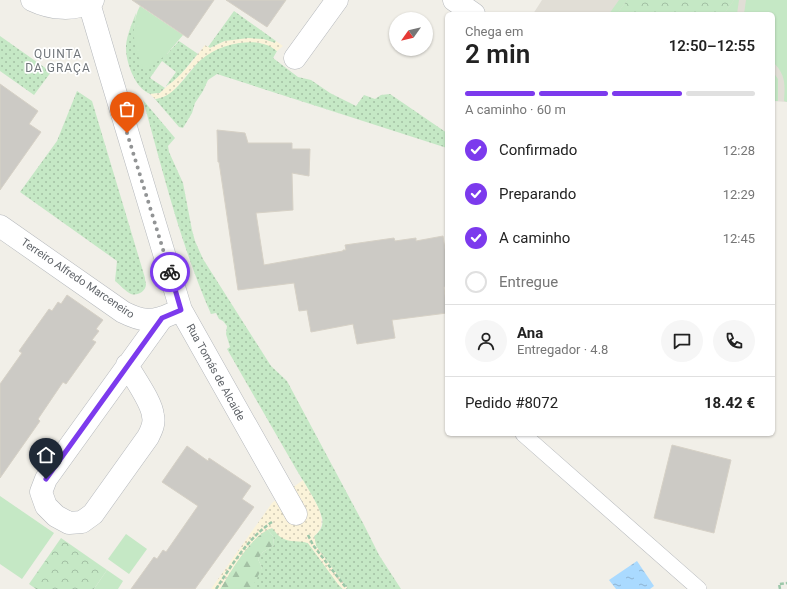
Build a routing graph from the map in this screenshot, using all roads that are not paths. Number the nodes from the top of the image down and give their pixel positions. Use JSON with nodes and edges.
{"nodes":[{"id":1,"x":32,"y":0,"type":"edge"},
{"id":2,"x":336,"y":0,"type":"edge"},
{"id":3,"x":454,"y":0,"type":"edge"},
{"id":4,"x":91,"y":1,"type":"edge"},
{"id":5,"x":471,"y":12,"type":"edge"},
{"id":6,"x":295,"y":58,"type":"dead end"},
{"id":7,"x":0,"y":226,"type":"edge"},
{"id":8,"x":171,"y":314,"type":"junction"},
{"id":9,"x":127,"y":365,"type":"junction"},
{"id":10,"x":525,"y":436,"type":"edge"},
{"id":11,"x":296,"y":514,"type":"road end"},
{"id":12,"x":699,"y":589,"type":"edge"}],
"edges":[{"from":1,"to":4,"type":"street","name":"Rua Tomás de Alcaide"},
{"from":2,"to":6,"type":"street"},
{"from":3,"to":5,"type":"street"},
{"from":4,"to":8,"type":"street","name":"Rua Tomás de Alcaide"},
{"from":7,"to":8,"type":"street","name":"Terreiro Alfredo Marceneiro"},
{"from":8,"to":9,"type":"street"},
{"from":8,"to":11,"type":"street","name":"Rua Tomás de Alcaide"},
{"from":9,"to":9,"type":"street"},
{"from":10,"to":12,"type":"lane"}]}
